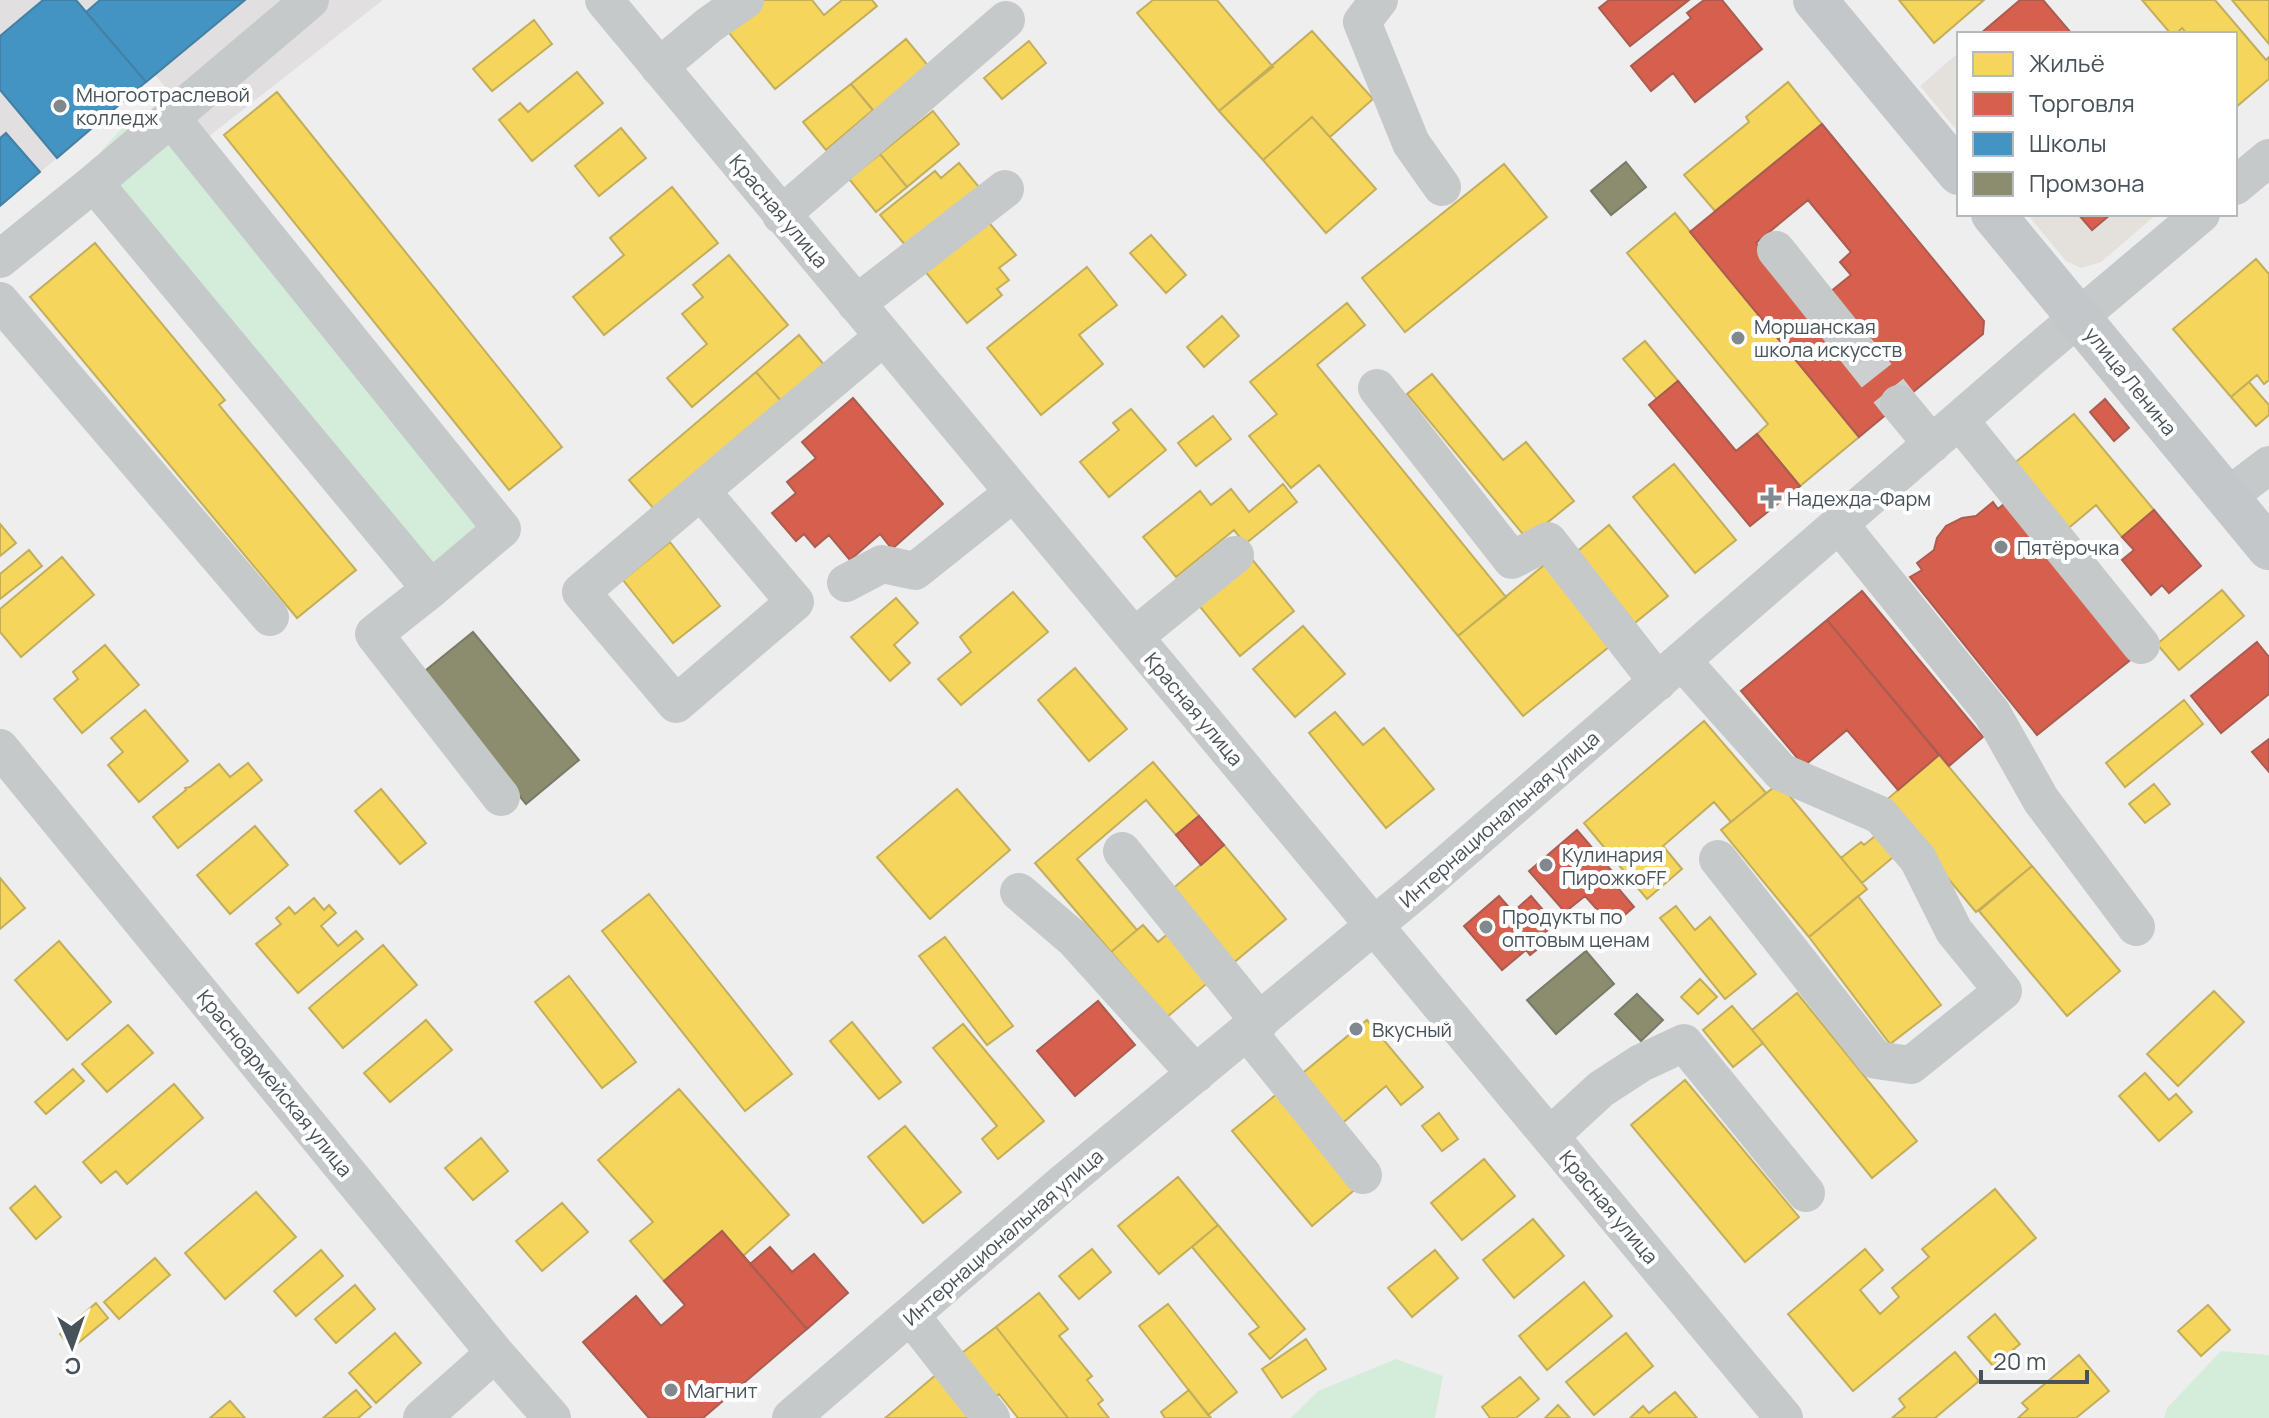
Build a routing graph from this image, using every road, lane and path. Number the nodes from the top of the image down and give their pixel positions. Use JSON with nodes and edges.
{"nodes":[{"id":1,"x":310,"y":0,"type":"edge"},
{"id":2,"x":604,"y":0,"type":"edge"},
{"id":3,"x":745,"y":0,"type":"edge"},
{"id":4,"x":1379,"y":0,"type":"edge"},
{"id":5,"x":1815,"y":0,"type":"edge"},
{"id":6,"x":1006,"y":20,"type":"dead end"},
{"id":7,"x":659,"y":67,"type":"junction"},
{"id":8,"x":171,"y":118,"type":"junction"},
{"id":9,"x":2269,"y":158,"type":"edge"},
{"id":10,"x":1957,"y":171,"type":"edge"},
{"id":11,"x":94,"y":183,"type":"junction"},
{"id":12,"x":2237,"y":184,"type":"edge"},
{"id":13,"x":1442,"y":187,"type":"dead end"},
{"id":14,"x":1005,"y":189,"type":"dead end"},
{"id":15,"x":781,"y":215,"type":"junction"},
{"id":16,"x":1995,"y":216,"type":"edge"},
{"id":17,"x":2199,"y":216,"type":"edge"},
{"id":18,"x":1776,"y":250,"type":"dead end"},
{"id":19,"x":0,"y":259,"type":"edge"},
{"id":20,"x":0,"y":301,"type":"edge"},
{"id":21,"x":856,"y":304,"type":"junction"},
{"id":22,"x":2079,"y":317,"type":"junction"},
{"id":23,"x":883,"y":337,"type":"junction"},
{"id":24,"x":1853,"y":346,"type":"tunnel mouth"},
{"id":25,"x":1377,"y":388,"type":"dead end"},
{"id":26,"x":1899,"y":404,"type":"tunnel mouth"},
{"id":27,"x":1946,"y":432,"type":"junction"},
{"id":28,"x":2269,"y":465,"type":"edge"},
{"id":29,"x":701,"y":491,"type":"junction"},
{"id":30,"x":1013,"y":493,"type":"junction"},
{"id":31,"x":2227,"y":497,"type":"junction"},
{"id":32,"x":1839,"y":524,"type":"junction"},
{"id":33,"x":2269,"y":548,"type":"edge"},
{"id":34,"x":1235,"y":555,"type":"dead end"},
{"id":35,"x":846,"y":583,"type":"dead end"},
{"id":36,"x":431,"y":589,"type":"junction"},
{"id":37,"x":270,"y":617,"type":"dead end"},
{"id":38,"x":1134,"y":637,"type":"junction"},
{"id":39,"x":2141,"y":645,"type":"dead end"},
{"id":40,"x":1670,"y":671,"type":"junction"},
{"id":41,"x":0,"y":748,"type":"edge"},
{"id":42,"x":501,"y":797,"type":"dead end"},
{"id":43,"x":1122,"y":851,"type":"dead end"},
{"id":44,"x":1718,"y":859,"type":"dead end"},
{"id":45,"x":1019,"y":892,"type":"dead end"},
{"id":46,"x":1375,"y":926,"type":"junction"},
{"id":47,"x":2136,"y":927,"type":"dead end"},
{"id":48,"x":1253,"y":1026,"type":"junction"},
{"id":49,"x":1196,"y":1074,"type":"junction"},
{"id":50,"x":1550,"y":1136,"type":"junction"},
{"id":51,"x":1363,"y":1175,"type":"dead end"},
{"id":52,"x":1806,"y":1193,"type":"dead end"},
{"id":53,"x":911,"y":1316,"type":"junction"},
{"id":54,"x":495,"y":1353,"type":"junction"},
{"id":55,"x":422,"y":1418,"type":"edge"},
{"id":56,"x":552,"y":1418,"type":"edge"},
{"id":57,"x":791,"y":1418,"type":"edge"},
{"id":58,"x":991,"y":1418,"type":"edge"},
{"id":59,"x":1784,"y":1418,"type":"edge"}],
"edges":[{"from":1,"to":8,"type":"street"},
{"from":2,"to":7,"type":"street","name":"Красная улица"},
{"from":3,"to":7,"type":"street"},
{"from":4,"to":13,"type":"street"},
{"from":5,"to":10,"type":"main road"},
{"from":6,"to":15,"type":"street"},
{"from":7,"to":15,"type":"street","name":"Красная улица"},
{"from":8,"to":11,"type":"street"},
{"from":8,"to":36,"type":"street"},
{"from":9,"to":12,"type":"street"},
{"from":11,"to":19,"type":"street"},
{"from":11,"to":36,"type":"street"},
{"from":14,"to":21,"type":"street"},
{"from":15,"to":21,"type":"street","name":"Красная улица"},
{"from":16,"to":22,"type":"main road","name":"улица Ленина"},
{"from":17,"to":22,"type":"street","name":"Интернациональная улица"},
{"from":18,"to":24,"type":"street"},
{"from":20,"to":37,"type":"street"},
{"from":21,"to":23,"type":"street","name":"Красная улица"},
{"from":22,"to":27,"type":"street","name":"Интернациональная улица"},
{"from":22,"to":31,"type":"main road","name":"улица Ленина"},
{"from":23,"to":29,"type":"street"},
{"from":23,"to":30,"type":"street","name":"Красная улица"},
{"from":25,"to":40,"type":"street"},
{"from":26,"to":27,"type":"street"},
{"from":27,"to":32,"type":"street","name":"Интернациональная улица"},
{"from":27,"to":39,"type":"street"},
{"from":28,"to":31,"type":"street"},
{"from":29,"to":29,"type":"street"},
{"from":30,"to":35,"type":"street"},
{"from":30,"to":38,"type":"street","name":"Красная улица"},
{"from":31,"to":33,"type":"main road","name":"улица Ленина"},
{"from":32,"to":40,"type":"street","name":"Интернациональная улица"},
{"from":32,"to":47,"type":"street"},
{"from":34,"to":38,"type":"street"},
{"from":36,"to":42,"type":"street"},
{"from":38,"to":46,"type":"street","name":"Красная улица"},
{"from":40,"to":44,"type":"street"},
{"from":40,"to":46,"type":"street","name":"Интернациональная улица"},
{"from":41,"to":54,"type":"street","name":"Красноармейская улица"},
{"from":43,"to":48,"type":"street"},
{"from":45,"to":49,"type":"street"},
{"from":46,"to":48,"type":"street","name":"Интернациональная улица"},
{"from":46,"to":50,"type":"street","name":"Красная улица"},
{"from":48,"to":49,"type":"street","name":"Интернациональная улица"},
{"from":48,"to":51,"type":"street"},
{"from":49,"to":53,"type":"street","name":"Интернациональная улица"},
{"from":50,"to":52,"type":"street"},
{"from":50,"to":59,"type":"street","name":"Красная улица"},
{"from":53,"to":57,"type":"street","name":"Интернациональная улица"},
{"from":53,"to":58,"type":"street"},
{"from":54,"to":55,"type":"street"},
{"from":54,"to":56,"type":"street","name":"Красноармейская улица"}]}
